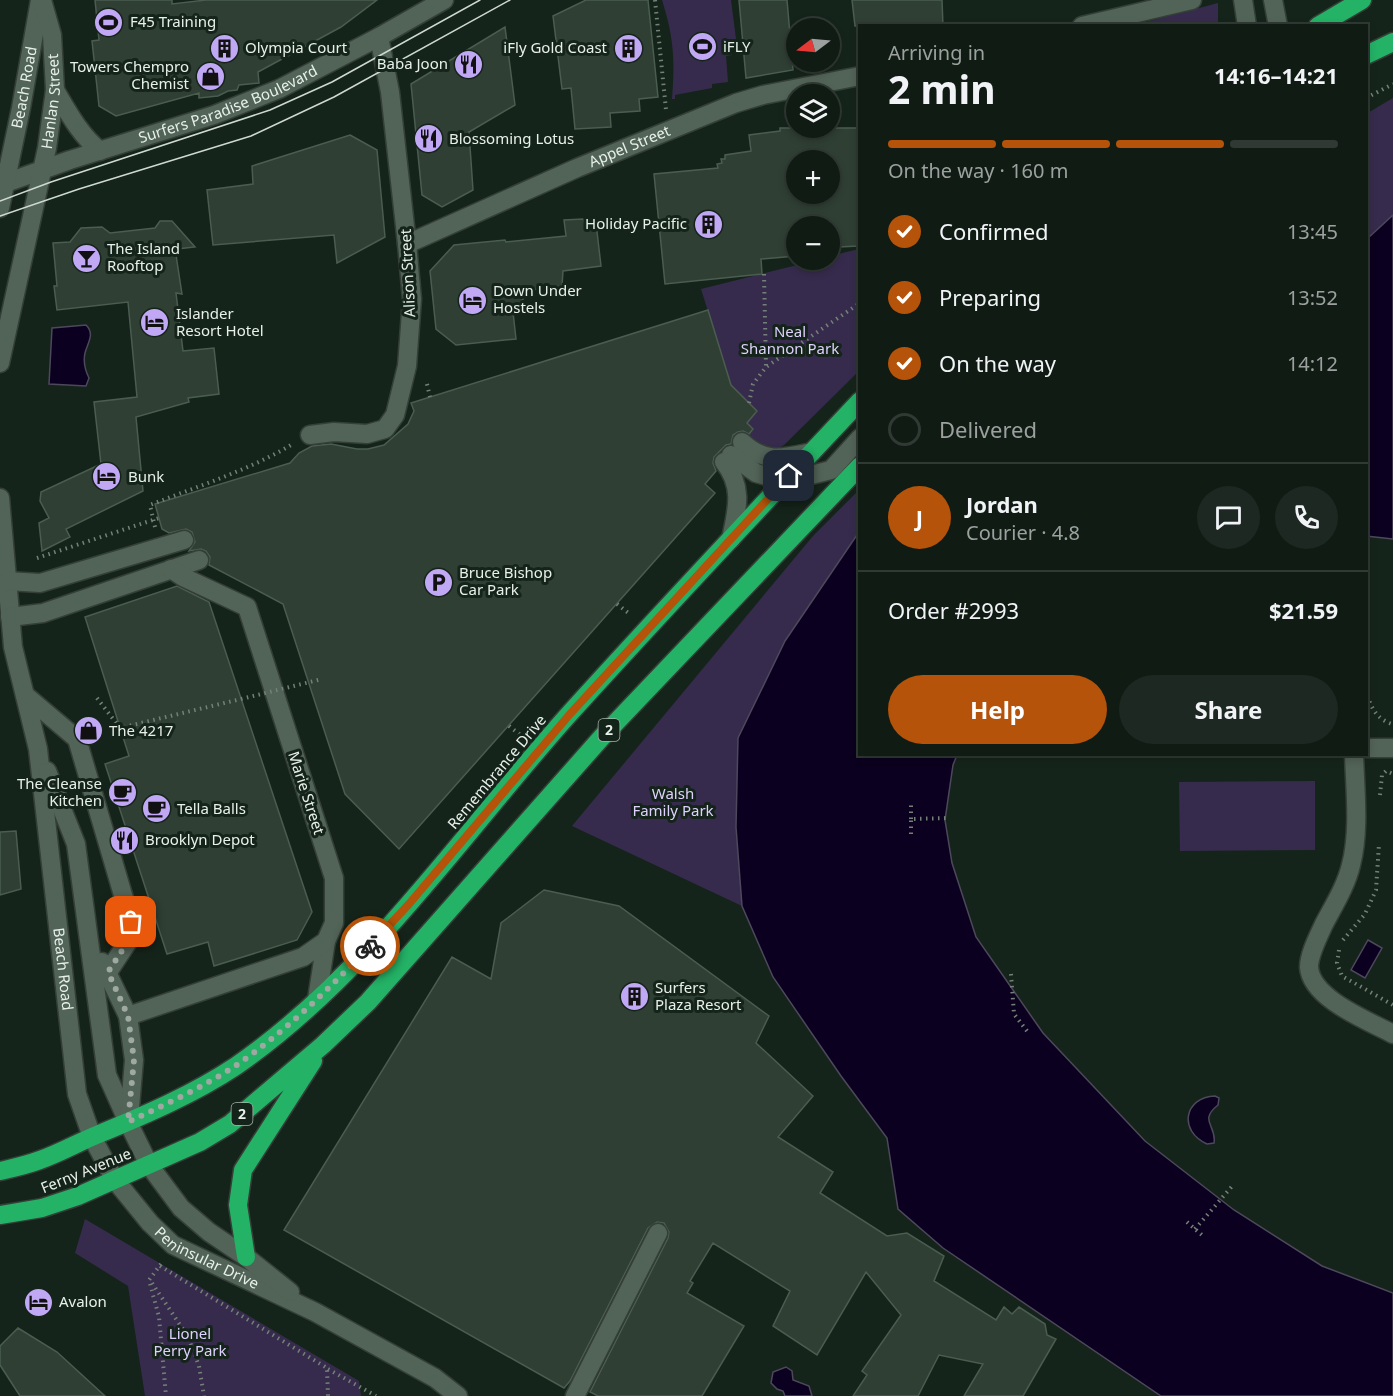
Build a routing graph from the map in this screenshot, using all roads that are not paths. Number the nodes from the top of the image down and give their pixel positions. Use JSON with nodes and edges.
{"nodes":[{"id":1,"x":41,"y":0,"type":"edge"},
{"id":2,"x":444,"y":0,"type":"edge"},
{"id":3,"x":1192,"y":0,"type":"edge"},
{"id":4,"x":1243,"y":0,"type":"edge"},
{"id":5,"x":1273,"y":0,"type":"edge"},
{"id":6,"x":1362,"y":0,"type":"edge"},
{"id":7,"x":1090,"y":24,"type":"edge"},
{"id":8,"x":1247,"y":24,"type":"edge"},
{"id":9,"x":1278,"y":24,"type":"edge"},
{"id":10,"x":1321,"y":24,"type":"edge"},
{"id":11,"x":379,"y":37,"type":"junction"},
{"id":12,"x":1393,"y":42,"type":"edge"},
{"id":13,"x":1368,"y":55,"type":"edge"},
{"id":14,"x":858,"y":76,"type":"edge"},
{"id":15,"x":55,"y":90,"type":"junction"},
{"id":16,"x":100,"y":151,"type":"junction"},
{"id":17,"x":43,"y":170,"type":"junction"},
{"id":18,"x":2,"y":184,"type":"edge"},
{"id":19,"x":0,"y":208,"type":"edge"},
{"id":20,"x":407,"y":244,"type":"junction"},
{"id":21,"x":0,"y":363,"type":"edge"},
{"id":22,"x":858,"y":403,"type":"edge"},
{"id":23,"x":310,"y":435,"type":"road end"},
{"id":24,"x":858,"y":440,"type":"edge"},
{"id":25,"x":812,"y":452,"type":"junction"},
{"id":26,"x":732,"y":453,"type":"junction"},
{"id":27,"x":858,"y":468,"type":"edge"},
{"id":28,"x":789,"y":476,"type":"junction"},
{"id":29,"x":0,"y":498,"type":"edge"},
{"id":30,"x":731,"y":539,"type":"junction"},
{"id":31,"x":184,"y":540,"type":"dead end"},
{"id":32,"x":164,"y":546,"type":"junction"},
{"id":33,"x":199,"y":560,"type":"dead end"},
{"id":34,"x":171,"y":569,"type":"junction"},
{"id":35,"x":7,"y":581,"type":"junction"},
{"id":36,"x":10,"y":617,"type":"junction"},
{"id":37,"x":25,"y":695,"type":"junction"},
{"id":38,"x":1368,"y":748,"type":"edge"},
{"id":39,"x":1393,"y":748,"type":"edge"},
{"id":40,"x":38,"y":749,"type":"junction"},
{"id":41,"x":1354,"y":756,"type":"edge"},
{"id":42,"x":326,"y":940,"type":"junction"},
{"id":43,"x":91,"y":942,"type":"junction"},
{"id":44,"x":108,"y":972,"type":"junction"},
{"id":45,"x":317,"y":999,"type":"junction"},
{"id":46,"x":128,"y":1016,"type":"junction"},
{"id":47,"x":1393,"y":1034,"type":"edge"},
{"id":48,"x":323,"y":1045,"type":"junction"},
{"id":49,"x":128,"y":1122,"type":"junction"},
{"id":50,"x":92,"y":1137,"type":"junction"},
{"id":51,"x":149,"y":1165,"type":"junction"},
{"id":52,"x":0,"y":1171,"type":"edge"},
{"id":53,"x":115,"y":1180,"type":"junction"},
{"id":54,"x":0,"y":1215,"type":"edge"},
{"id":55,"x":658,"y":1233,"type":"dead end"},
{"id":56,"x":246,"y":1257,"type":"junction"},
{"id":57,"x":315,"y":1312,"type":"junction"},
{"id":58,"x":458,"y":1396,"type":"edge"},
{"id":59,"x":576,"y":1396,"type":"edge"}],
"edges":[{"from":1,"to":15,"type":"street","name":"Hanlan Street"},
{"from":1,"to":18,"type":"street","name":"Beach Road"},
{"from":2,"to":11,"type":"street","name":"Surfers Paradise Boulevard"},
{"from":3,"to":7,"type":"street"},
{"from":4,"to":8,"type":"street"},
{"from":5,"to":9,"type":"street"},
{"from":6,"to":10,"type":"highway"},
{"from":11,"to":16,"type":"street","name":"Surfers Paradise Boulevard"},
{"from":11,"to":20,"type":"street","name":"Alison Street"},
{"from":12,"to":13,"type":"highway"},
{"from":14,"to":20,"type":"street","name":"Appel Street"},
{"from":15,"to":16,"type":"street"},
{"from":15,"to":17,"type":"street","name":"Hanlan Street"},
{"from":16,"to":17,"type":"street","name":"Surfers Paradise Boulevard"},
{"from":17,"to":18,"type":"street","name":"Surfers Paradise Boulevard"},
{"from":17,"to":21,"type":"street","name":"Hanlan Street"},
{"from":18,"to":19,"type":"street","name":"Beach Road"},
{"from":20,"to":23,"type":"street","name":"Alison Street"},
{"from":22,"to":25,"type":"highway","name":"Remembrance Drive"},
{"from":24,"to":28,"type":"street"},
{"from":25,"to":26,"type":"street"},
{"from":25,"to":28,"type":"highway","name":"Remembrance Drive"},
{"from":26,"to":28,"type":"street"},
{"from":26,"to":30,"type":"street"},
{"from":27,"to":48,"type":"highway","number":"2"},
{"from":28,"to":30,"type":"highway","name":"Remembrance Drive"},
{"from":29,"to":35,"type":"street","name":"Beach Road"},
{"from":30,"to":45,"type":"highway","name":"Remembrance Drive"},
{"from":31,"to":32,"type":"street"},
{"from":32,"to":34,"type":"street"},
{"from":32,"to":35,"type":"street"},
{"from":33,"to":34,"type":"street"},
{"from":34,"to":36,"type":"street"},
{"from":34,"to":42,"type":"street","name":"Marie Street"},
{"from":35,"to":36,"type":"street","name":"Beach Road"},
{"from":36,"to":37,"type":"street","name":"Beach Road"},
{"from":37,"to":40,"type":"street","name":"Beach Road"},
{"from":37,"to":44,"type":"street"},
{"from":38,"to":39,"type":"street"},
{"from":40,"to":43,"type":"street","name":"Beach Road"},
{"from":40,"to":50,"type":"street","name":"Beach Road"},
{"from":41,"to":47,"type":"street"},
{"from":42,"to":45,"type":"street","name":"Marie Street"},
{"from":42,"to":46,"type":"street"},
{"from":43,"to":44,"type":"street"},
{"from":43,"to":49,"type":"street","name":"Beach Road"},
{"from":44,"to":46,"type":"street"},
{"from":45,"to":49,"type":"highway","name":"Remembrance Drive"},
{"from":46,"to":49,"type":"street"},
{"from":48,"to":51,"type":"highway","number":"2"},
{"from":48,"to":56,"type":"highway"},
{"from":49,"to":50,"type":"highway","name":"Ferny Avenue"},
{"from":49,"to":51,"type":"street","name":"Beach Road"},
{"from":50,"to":52,"type":"highway","name":"Ferny Avenue"},
{"from":50,"to":53,"type":"street","name":"Beach Road"},
{"from":51,"to":53,"type":"highway","name":"Ferny Avenue","number":"2"},
{"from":51,"to":56,"type":"street","name":"Peninsular Drive"},
{"from":53,"to":54,"type":"highway","name":"Ferny Avenue","number":"2"},
{"from":53,"to":57,"type":"street","name":"Peninsular Drive"},
{"from":55,"to":59,"type":"street"},
{"from":56,"to":57,"type":"street","name":"Peninsular Drive"},
{"from":57,"to":58,"type":"street","name":"Peninsular Drive"}]}
